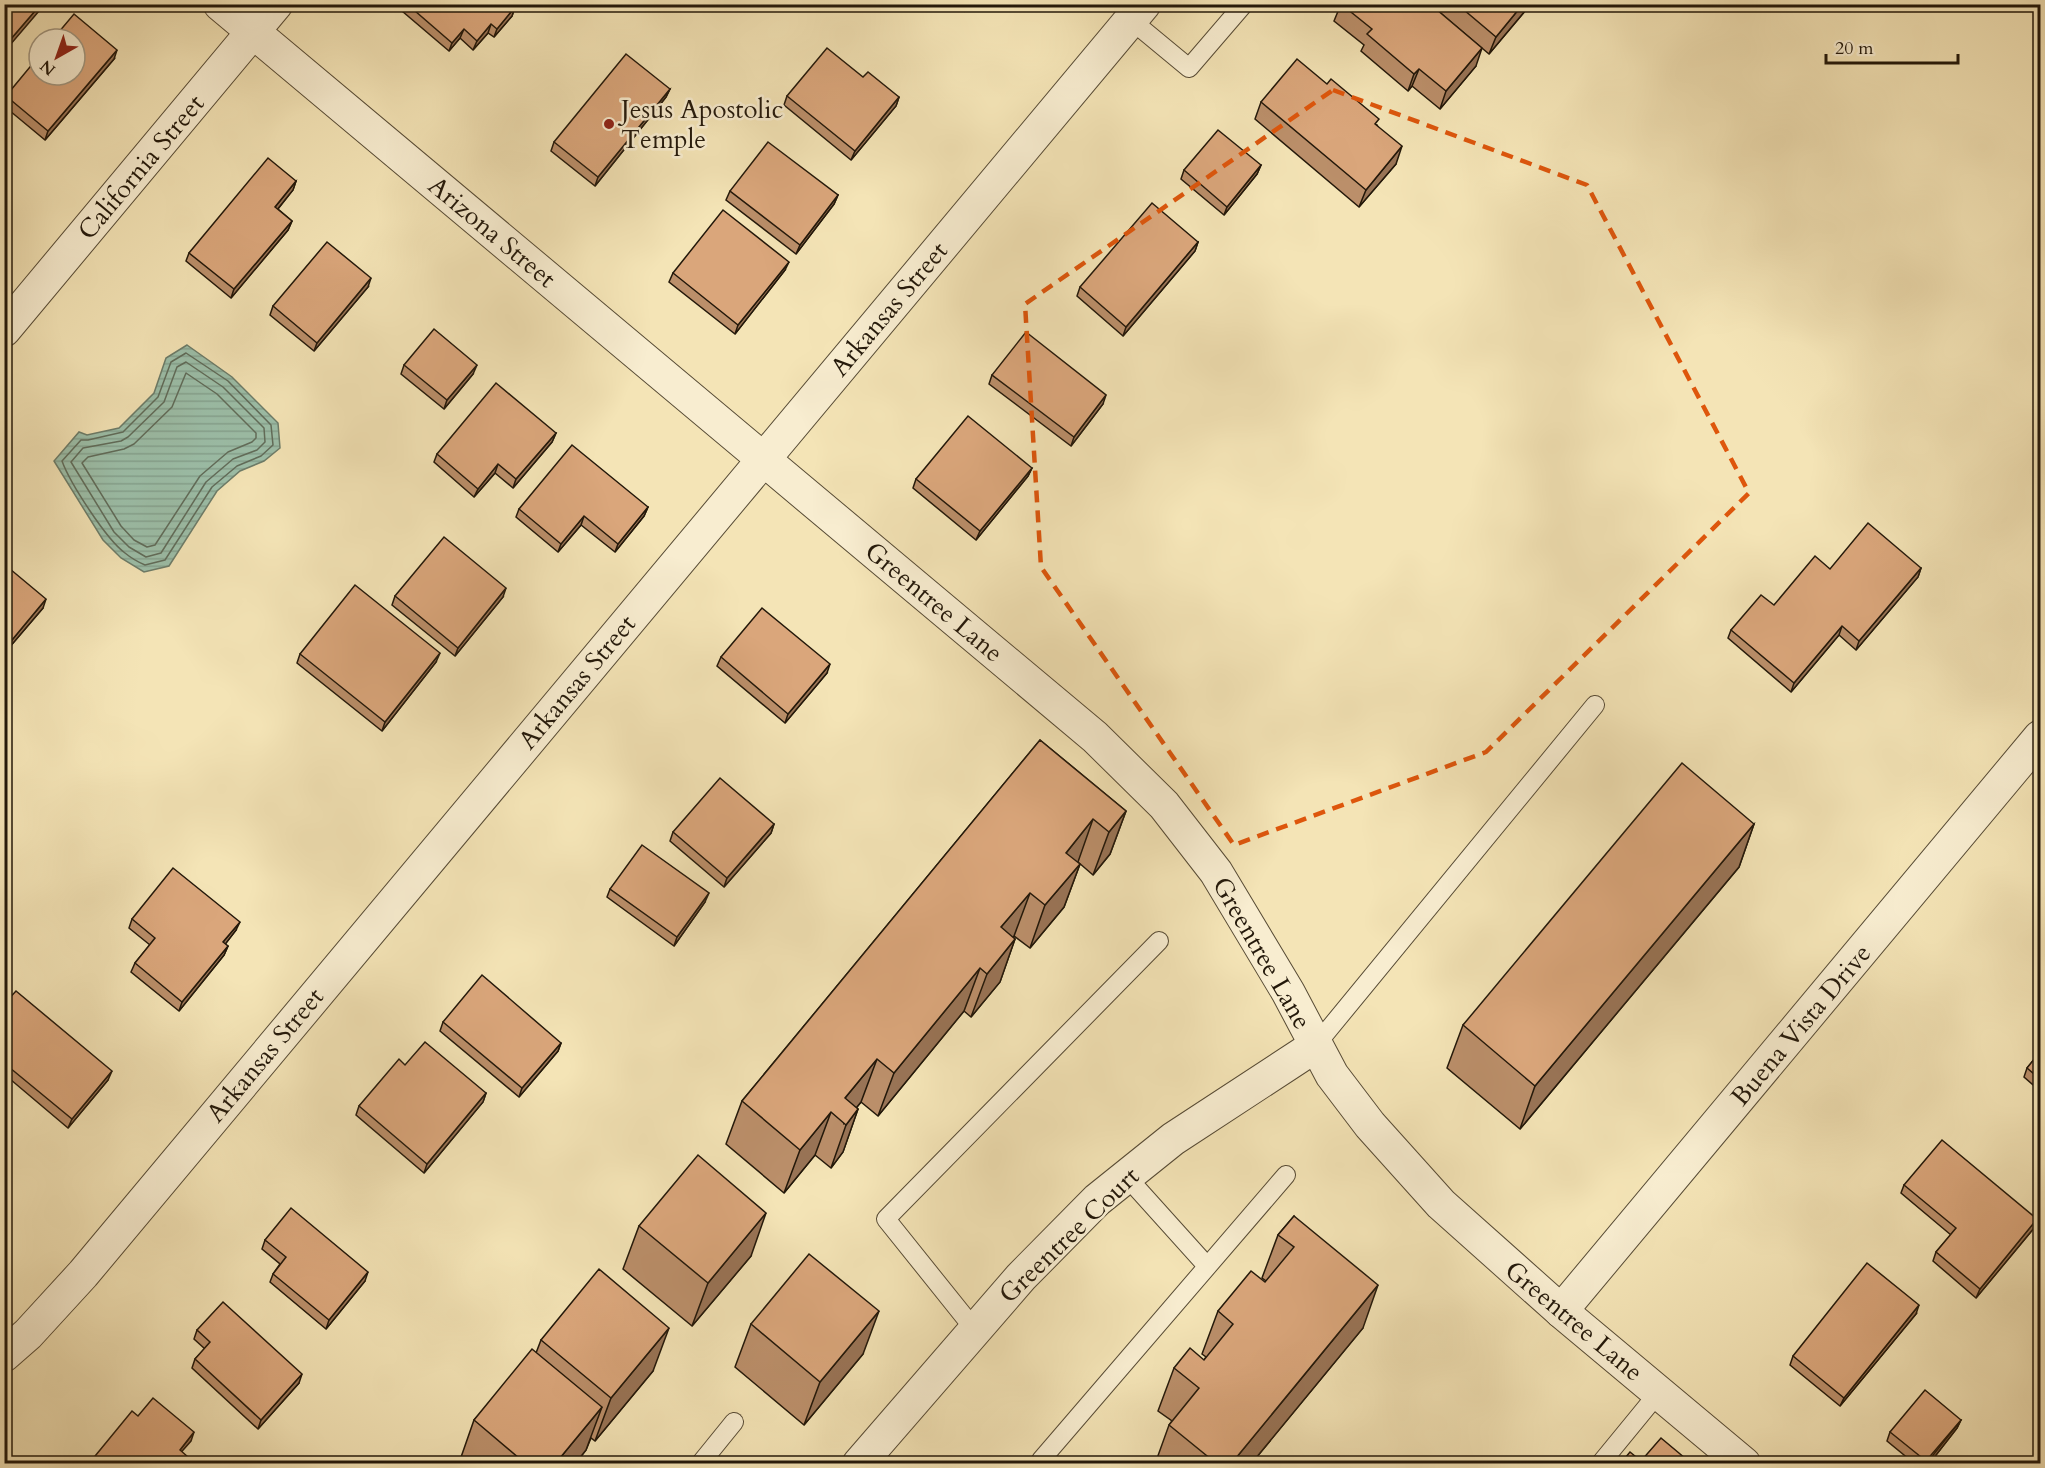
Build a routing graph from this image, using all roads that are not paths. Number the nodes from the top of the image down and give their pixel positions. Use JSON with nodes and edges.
{"nodes":[{"id":1,"x":220,"y":4,"type":"edge"},
{"id":2,"x":276,"y":4,"type":"edge"},
{"id":3,"x":1244,"y":4,"type":"edge"},
{"id":4,"x":1138,"y":12,"type":"edge"},
{"id":5,"x":253,"y":33,"type":"junction"},
{"id":6,"x":4,"y":330,"type":"edge"},
{"id":7,"x":763,"y":459,"type":"junction"},
{"id":8,"x":1595,"y":705,"type":"dead end"},
{"id":9,"x":2040,"y":737,"type":"edge"},
{"id":10,"x":1159,"y":941,"type":"dead end"},
{"id":11,"x":1315,"y":1046,"type":"junction"},
{"id":12,"x":1286,"y":1175,"type":"dead end"},
{"id":13,"x":1126,"y":1176,"type":"junction"},
{"id":14,"x":1207,"y":1266,"type":"junction"},
{"id":15,"x":1561,"y":1311,"type":"junction"},
{"id":16,"x":975,"y":1330,"type":"junction"},
{"id":17,"x":4,"y":1355,"type":"edge"},
{"id":18,"x":1659,"y":1392,"type":"junction"},
{"id":19,"x":734,"y":1422,"type":"dead end"},
{"id":20,"x":1041,"y":1460,"type":"dead end"},
{"id":21,"x":700,"y":1464,"type":"edge"},
{"id":22,"x":858,"y":1464,"type":"edge"},
{"id":23,"x":1600,"y":1464,"type":"edge"},
{"id":24,"x":1744,"y":1464,"type":"edge"}],
"edges":[{"from":1,"to":5,"type":"street","name":"Arizona Street"},
{"from":2,"to":5,"type":"street","name":"California Street"},
{"from":3,"to":4,"type":"lane"},
{"from":4,"to":7,"type":"street","name":"Arkansas Street"},
{"from":5,"to":6,"type":"street","name":"California Street"},
{"from":5,"to":7,"type":"street","name":"Arizona Street"},
{"from":7,"to":11,"type":"street","name":"Greentree Lane"},
{"from":7,"to":17,"type":"street","name":"Arkansas Street"},
{"from":8,"to":11,"type":"lane"},
{"from":9,"to":15,"type":"street","name":"Buena Vista Drive"},
{"from":10,"to":16,"type":"lane"},
{"from":11,"to":13,"type":"street","name":"Greentree Court"},
{"from":11,"to":15,"type":"street","name":"Greentree Lane"},
{"from":12,"to":14,"type":"lane"},
{"from":13,"to":14,"type":"lane"},
{"from":13,"to":16,"type":"street","name":"Greentree Court"},
{"from":14,"to":20,"type":"lane"},
{"from":15,"to":18,"type":"street","name":"Greentree Lane"},
{"from":16,"to":22,"type":"street","name":"Greentree Court"},
{"from":18,"to":23,"type":"lane"},
{"from":18,"to":24,"type":"street","name":"Greentree Lane"},
{"from":19,"to":21,"type":"lane"}]}
